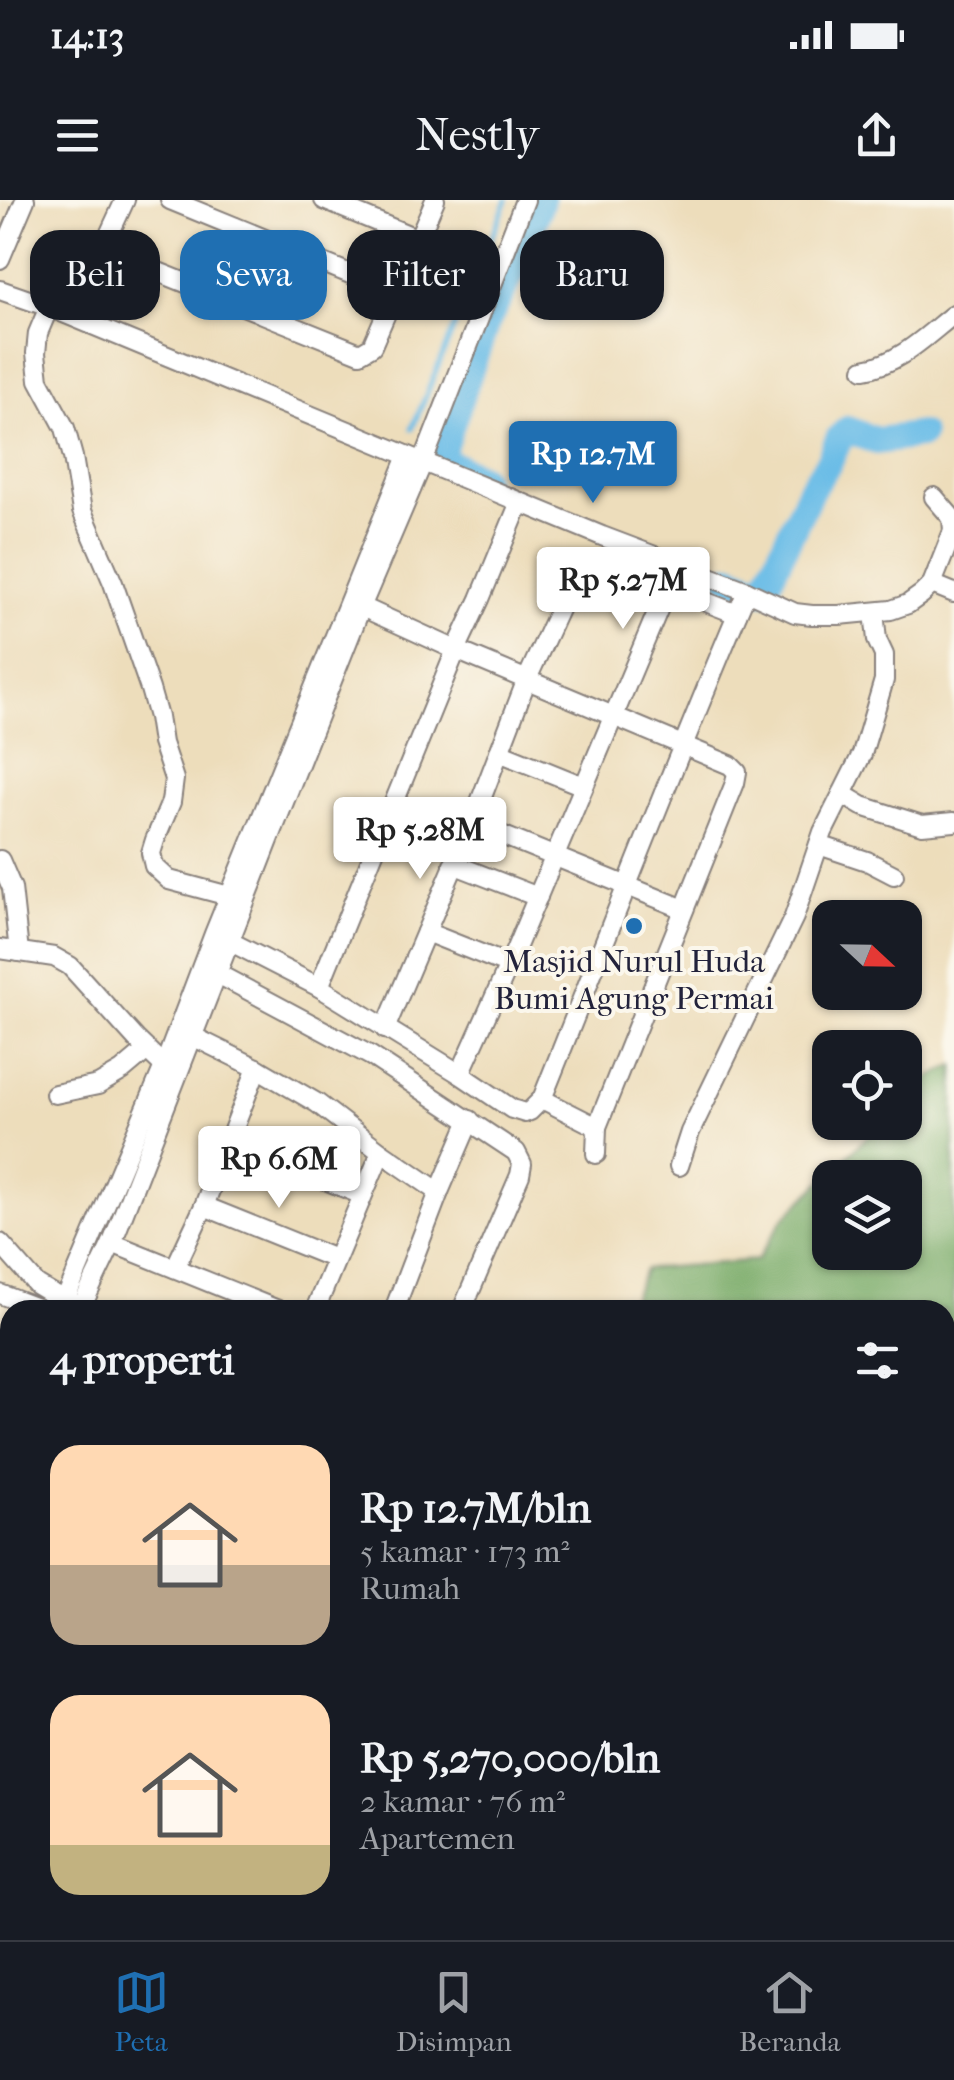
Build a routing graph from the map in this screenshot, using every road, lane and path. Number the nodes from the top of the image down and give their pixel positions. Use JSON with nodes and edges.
{"nodes":[{"id":1,"x":25,"y":200,"type":"edge"},
{"id":2,"x":126,"y":200,"type":"edge"},
{"id":3,"x":170,"y":200,"type":"edge"},
{"id":4,"x":324,"y":200,"type":"edge"},
{"id":5,"x":435,"y":200,"type":"edge"},
{"id":6,"x":525,"y":200,"type":"edge"},
{"id":7,"x":366,"y":208,"type":"edge"},
{"id":8,"x":235,"y":227,"type":"junction"},
{"id":9,"x":233,"y":230,"type":"edge"},
{"id":10,"x":242,"y":230,"type":"edge"},
{"id":11,"x":403,"y":230,"type":"edge"},
{"id":12,"x":422,"y":230,"type":"edge"},
{"id":13,"x":0,"y":259,"type":"edge"},
{"id":14,"x":180,"y":280,"type":"edge"},
{"id":15,"x":0,"y":290,"type":"edge"},
{"id":16,"x":30,"y":300,"type":"edge"},
{"id":17,"x":954,"y":314,"type":"edge"},
{"id":18,"x":43,"y":320,"type":"edge"},
{"id":19,"x":80,"y":320,"type":"edge"},
{"id":20,"x":277,"y":320,"type":"edge"},
{"id":21,"x":383,"y":320,"type":"edge"},
{"id":22,"x":864,"y":369,"type":"dead end"},
{"id":23,"x":415,"y":459,"type":"junction"},
{"id":24,"x":934,"y":497,"type":"dead end"},
{"id":25,"x":520,"y":502,"type":"junction"},
{"id":26,"x":678,"y":565,"type":"junction"},
{"id":27,"x":932,"y":584,"type":"junction"},
{"id":28,"x":668,"y":587,"type":"junction"},
{"id":29,"x":568,"y":590,"type":"dead end"},
{"id":30,"x":747,"y":591,"type":"junction"},
{"id":31,"x":954,"y":593,"type":"edge"},
{"id":32,"x":362,"y":607,"type":"junction"},
{"id":33,"x":874,"y":612,"type":"junction"},
{"id":34,"x":737,"y":614,"type":"junction"},
{"id":35,"x":456,"y":650,"type":"junction"},
{"id":36,"x":527,"y":679,"type":"junction"},
{"id":37,"x":613,"y":717,"type":"junction"},
{"id":38,"x":682,"y":744,"type":"junction"},
{"id":39,"x":499,"y":752,"type":"junction"},
{"id":40,"x":583,"y":786,"type":"junction"},
{"id":41,"x":842,"y":794,"type":"junction"},
{"id":42,"x":954,"y":822,"type":"edge"},
{"id":43,"x":472,"y":823,"type":"junction"},
{"id":44,"x":819,"y":845,"type":"junction"},
{"id":45,"x":555,"y":856,"type":"junction"},
{"id":46,"x":0,"y":860,"type":"edge"},
{"id":47,"x":454,"y":864,"type":"junction"},
{"id":48,"x":894,"y":875,"type":"dead end"},
{"id":49,"x":627,"y":887,"type":"junction"},
{"id":50,"x":229,"y":896,"type":"junction"},
{"id":51,"x":538,"y":897,"type":"junction"},
{"id":52,"x":684,"y":909,"type":"junction"},
{"id":53,"x":426,"y":932,"type":"junction"},
{"id":54,"x":229,"y":941,"type":"junction"},
{"id":55,"x":0,"y":950,"type":"edge"},
{"id":56,"x":20,"y":952,"type":"junction"},
{"id":57,"x":509,"y":965,"type":"junction"},
{"id":58,"x":216,"y":973,"type":"junction"},
{"id":59,"x":320,"y":987,"type":"junction"},
{"id":60,"x":385,"y":1029,"type":"junction"},
{"id":61,"x":185,"y":1032,"type":"junction"},
{"id":62,"x":148,"y":1050,"type":"junction"},
{"id":63,"x":164,"y":1066,"type":"junction"},
{"id":64,"x":257,"y":1068,"type":"junction"},
{"id":65,"x":460,"y":1074,"type":"junction"},
{"id":66,"x":56,"y":1094,"type":"dead end"},
{"id":67,"x":542,"y":1099,"type":"junction"},
{"id":68,"x":470,"y":1120,"type":"junction"},
{"id":69,"x":597,"y":1127,"type":"junction"},
{"id":70,"x":230,"y":1141,"type":"junction"},
{"id":71,"x":381,"y":1152,"type":"junction"},
{"id":72,"x":596,"y":1154,"type":"dead end"},
{"id":73,"x":678,"y":1166,"type":"dead end"},
{"id":74,"x":439,"y":1192,"type":"junction"},
{"id":75,"x":362,"y":1195,"type":"junction"},
{"id":76,"x":204,"y":1206,"type":"junction"},
{"id":77,"x":112,"y":1243,"type":"junction"},
{"id":78,"x":0,"y":1244,"type":"edge"},
{"id":79,"x":335,"y":1259,"type":"junction"},
{"id":80,"x":175,"y":1268,"type":"junction"},
{"id":81,"x":64,"y":1300,"type":"edge"},
{"id":82,"x":79,"y":1300,"type":"edge"},
{"id":83,"x":80,"y":1300,"type":"edge"},
{"id":84,"x":253,"y":1300,"type":"edge"},
{"id":85,"x":319,"y":1300,"type":"edge"},
{"id":86,"x":398,"y":1300,"type":"edge"},
{"id":87,"x":466,"y":1300,"type":"edge"}],
"edges":[{"from":1,"to":13,"type":"street"},
{"from":2,"to":14,"type":"street"},
{"from":3,"to":8,"type":"street"},
{"from":4,"to":7,"type":"street"},
{"from":5,"to":12,"type":"street"},
{"from":6,"to":23,"type":"street"},
{"from":7,"to":11,"type":"street"},
{"from":8,"to":9,"type":"street"},
{"from":8,"to":10,"type":"street"},
{"from":15,"to":16,"type":"street"},
{"from":17,"to":22,"type":"street"},
{"from":18,"to":50,"type":"street"},
{"from":19,"to":23,"type":"street"},
{"from":20,"to":21,"type":"street"},
{"from":23,"to":25,"type":"street"},
{"from":23,"to":32,"type":"street"},
{"from":23,"to":50,"type":"street"},
{"from":24,"to":27,"type":"street"},
{"from":25,"to":26,"type":"street"},
{"from":25,"to":35,"type":"street"},
{"from":26,"to":28,"type":"street"},
{"from":26,"to":30,"type":"street"},
{"from":27,"to":31,"type":"street"},
{"from":27,"to":33,"type":"street"},
{"from":28,"to":34,"type":"street"},
{"from":28,"to":37,"type":"street"},
{"from":29,"to":36,"type":"street"},
{"from":30,"to":33,"type":"street"},
{"from":30,"to":34,"type":"street"},
{"from":32,"to":35,"type":"street"},
{"from":32,"to":54,"type":"street"},
{"from":33,"to":41,"type":"street"},
{"from":34,"to":38,"type":"street"},
{"from":35,"to":36,"type":"street"},
{"from":35,"to":59,"type":"street"},
{"from":36,"to":37,"type":"street"},
{"from":36,"to":39,"type":"street"},
{"from":37,"to":38,"type":"street"},
{"from":37,"to":40,"type":"street"},
{"from":38,"to":49,"type":"street"},
{"from":38,"to":52,"type":"street"},
{"from":39,"to":40,"type":"street"},
{"from":39,"to":43,"type":"street"},
{"from":40,"to":45,"type":"street"},
{"from":41,"to":42,"type":"street"},
{"from":41,"to":44,"type":"street"},
{"from":43,"to":45,"type":"street"},
{"from":43,"to":47,"type":"street"},
{"from":44,"to":48,"type":"street"},
{"from":44,"to":73,"type":"street"},
{"from":45,"to":49,"type":"street"},
{"from":45,"to":51,"type":"street"},
{"from":46,"to":56,"type":"street"},
{"from":47,"to":51,"type":"street"},
{"from":47,"to":53,"type":"street"},
{"from":49,"to":52,"type":"street"},
{"from":49,"to":67,"type":"street"},
{"from":50,"to":61,"type":"street"},
{"from":51,"to":57,"type":"street"},
{"from":52,"to":69,"type":"street"},
{"from":53,"to":57,"type":"street"},
{"from":53,"to":60,"type":"street"},
{"from":54,"to":58,"type":"street"},
{"from":54,"to":59,"type":"street"},
{"from":55,"to":56,"type":"street"},
{"from":56,"to":62,"type":"street"},
{"from":57,"to":65,"type":"street"},
{"from":58,"to":61,"type":"street"},
{"from":58,"to":68,"type":"street"},
{"from":59,"to":60,"type":"street"},
{"from":60,"to":65,"type":"street"},
{"from":61,"to":63,"type":"street"},
{"from":61,"to":64,"type":"street"},
{"from":61,"to":77,"type":"street"},
{"from":62,"to":63,"type":"street"},
{"from":62,"to":66,"type":"street"},
{"from":63,"to":82,"type":"street"},
{"from":64,"to":70,"type":"street"},
{"from":64,"to":71,"type":"street"},
{"from":65,"to":67,"type":"street"},
{"from":67,"to":69,"type":"street"},
{"from":68,"to":74,"type":"street"},
{"from":68,"to":87,"type":"street"},
{"from":69,"to":72,"type":"street"},
{"from":70,"to":75,"type":"street"},
{"from":70,"to":76,"type":"street"},
{"from":71,"to":74,"type":"street"},
{"from":71,"to":75,"type":"street"},
{"from":74,"to":86,"type":"street"},
{"from":75,"to":79,"type":"street"},
{"from":76,"to":79,"type":"street"},
{"from":76,"to":80,"type":"street"},
{"from":77,"to":80,"type":"street"},
{"from":77,"to":83,"type":"street"},
{"from":78,"to":81,"type":"street"},
{"from":79,"to":85,"type":"street"},
{"from":80,"to":84,"type":"street"}]}
